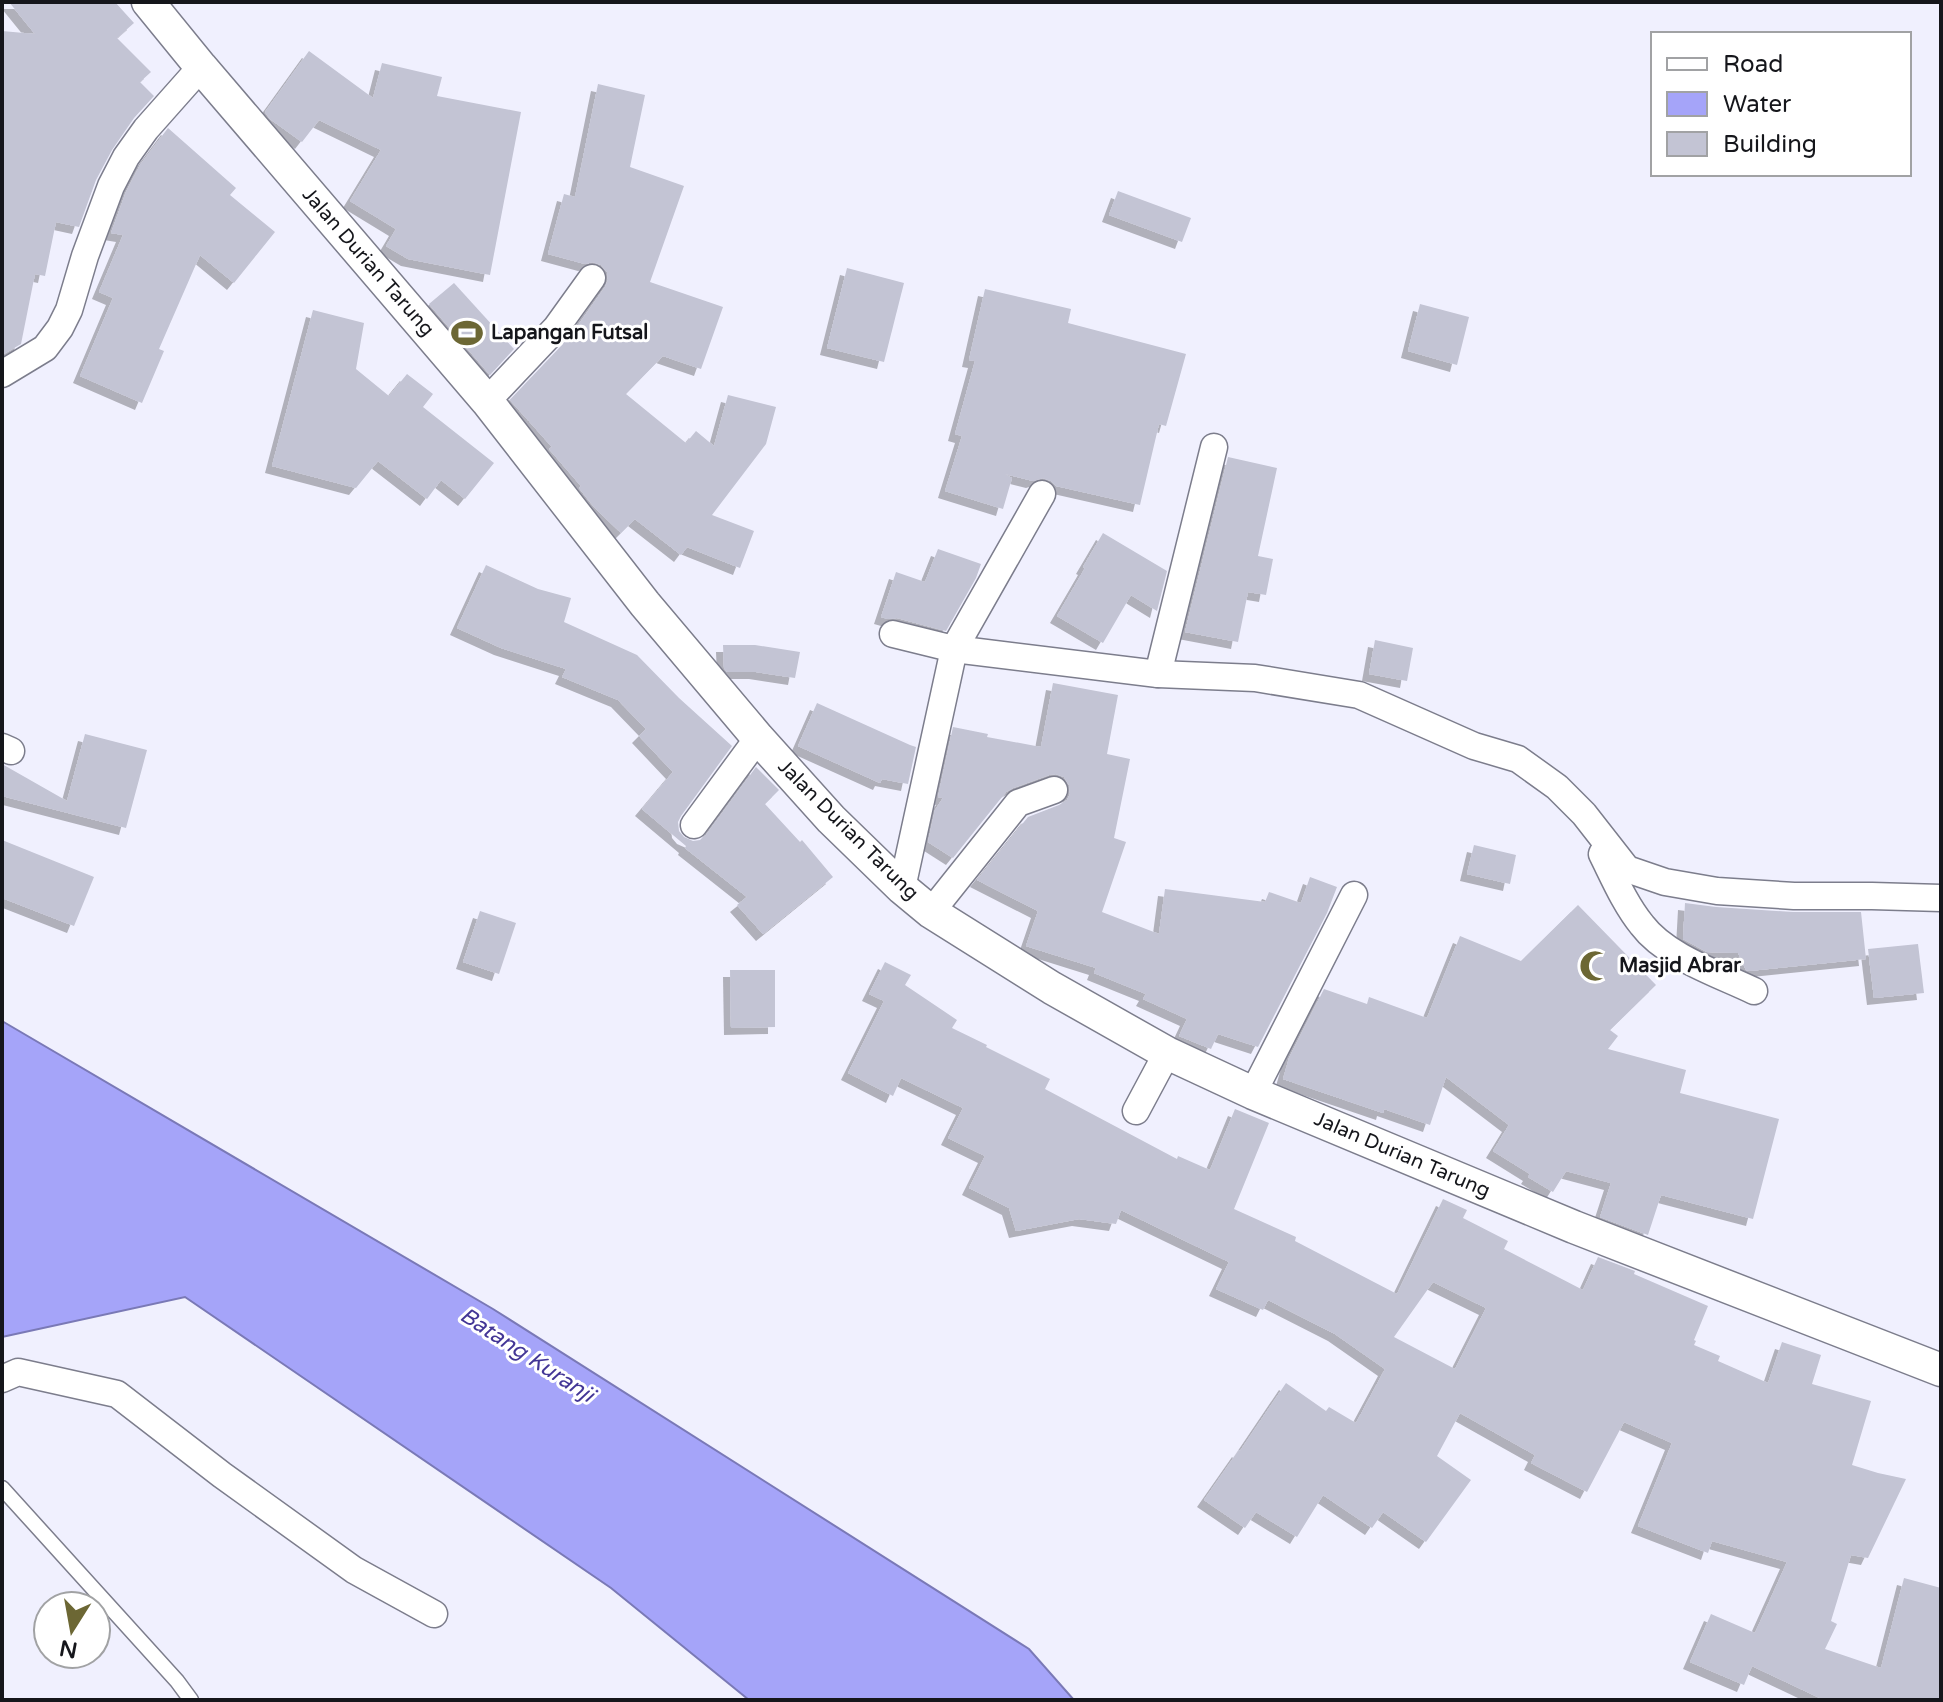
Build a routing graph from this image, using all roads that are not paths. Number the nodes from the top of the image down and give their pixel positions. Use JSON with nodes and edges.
{"nodes":[{"id":1,"x":148,"y":2,"type":"edge"},
{"id":2,"x":201,"y":67,"type":"junction"},
{"id":3,"x":592,"y":278,"type":"dead end"},
{"id":4,"x":2,"y":374,"type":"edge"},
{"id":5,"x":487,"y":401,"type":"junction"},
{"id":6,"x":1214,"y":447,"type":"dead end"},
{"id":7,"x":1042,"y":494,"type":"dead end"},
{"id":8,"x":893,"y":634,"type":"dead end"},
{"id":9,"x":954,"y":649,"type":"junction"},
{"id":10,"x":1158,"y":674,"type":"junction"},
{"id":11,"x":758,"y":738,"type":"junction"},
{"id":12,"x":1054,"y":790,"type":"dead end"},
{"id":13,"x":1584,"y":814,"type":"junction"},
{"id":14,"x":694,"y":825,"type":"dead end"},
{"id":15,"x":902,"y":888,"type":"junction"},
{"id":16,"x":1354,"y":895,"type":"dead end"},
{"id":17,"x":1941,"y":898,"type":"edge"},
{"id":18,"x":931,"y":912,"type":"junction"},
{"id":19,"x":1754,"y":991,"type":"dead end"},
{"id":20,"x":1167,"y":1053,"type":"junction"},
{"id":21,"x":1253,"y":1093,"type":"junction"},
{"id":22,"x":1136,"y":1111,"type":"dead end"},
{"id":23,"x":1941,"y":1370,"type":"edge"},
{"id":24,"x":2,"y":1379,"type":"edge"},
{"id":25,"x":2,"y":1488,"type":"edge"},
{"id":26,"x":434,"y":1614,"type":"dead end"},
{"id":27,"x":191,"y":1700,"type":"edge"}],
"edges":[{"from":1,"to":2,"type":"street","name":"Jalan Durian Tarung"},
{"from":2,"to":4,"type":"street"},
{"from":2,"to":5,"type":"street","name":"Jalan Durian Tarung"},
{"from":3,"to":5,"type":"street"},
{"from":5,"to":11,"type":"street","name":"Jalan Durian Tarung"},
{"from":6,"to":10,"type":"street"},
{"from":7,"to":9,"type":"street"},
{"from":8,"to":9,"type":"street"},
{"from":9,"to":10,"type":"street"},
{"from":9,"to":15,"type":"street"},
{"from":10,"to":13,"type":"street"},
{"from":11,"to":14,"type":"street"},
{"from":11,"to":15,"type":"street","name":"Jalan Durian Tarung"},
{"from":12,"to":18,"type":"street"},
{"from":13,"to":17,"type":"street"},
{"from":13,"to":19,"type":"street"},
{"from":15,"to":18,"type":"street","name":"Jalan Durian Tarung"},
{"from":16,"to":21,"type":"street"},
{"from":18,"to":20,"type":"street","name":"Jalan Durian Tarung"},
{"from":20,"to":21,"type":"street","name":"Jalan Durian Tarung"},
{"from":20,"to":22,"type":"street"},
{"from":21,"to":23,"type":"street","name":"Jalan Durian Tarung"},
{"from":24,"to":26,"type":"street"},
{"from":25,"to":27,"type":"lane"}]}
